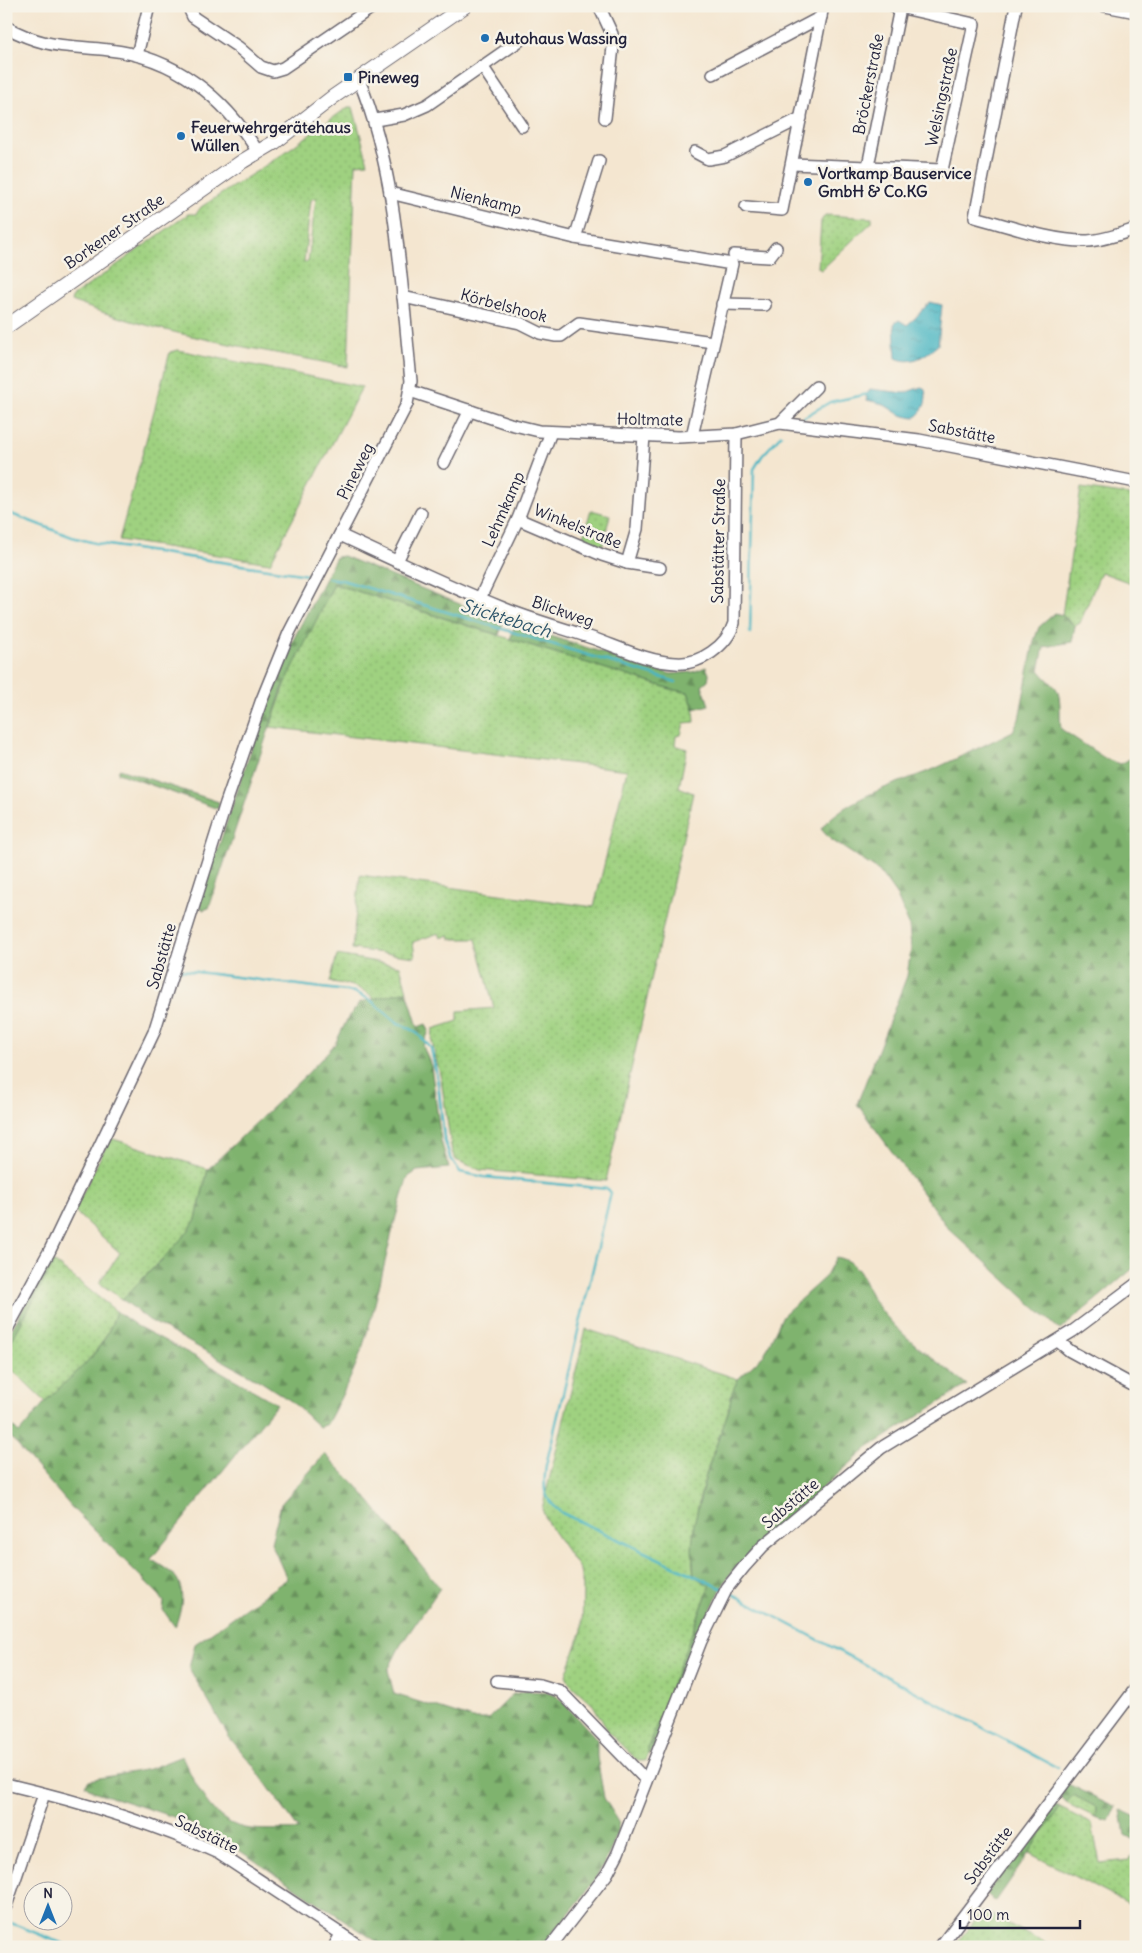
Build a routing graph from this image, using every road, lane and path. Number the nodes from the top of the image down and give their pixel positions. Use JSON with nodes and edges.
{"nodes":[{"id":1,"x":149,"y":6,"type":"edge"},
{"id":2,"x":374,"y":6,"type":"edge"},
{"id":3,"x":465,"y":6,"type":"edge"},
{"id":4,"x":599,"y":6,"type":"edge"},
{"id":5,"x":1016,"y":6,"type":"edge"},
{"id":6,"x":1105,"y":6,"type":"edge"},
{"id":7,"x":897,"y":7,"type":"edge"},
{"id":8,"x":190,"y":10,"type":"dead end"},
{"id":9,"x":358,"y":11,"type":"edge"},
{"id":10,"x":822,"y":12,"type":"edge"},
{"id":11,"x":1136,"y":12,"type":"edge"},
{"id":12,"x":6,"y":27,"type":"edge"},
{"id":13,"x":519,"y":41,"type":"dead end"},
{"id":14,"x":137,"y":55,"type":"junction"},
{"id":15,"x":482,"y":66,"type":"junction"},
{"id":16,"x":713,"y":74,"type":"dead end"},
{"id":17,"x":359,"y":80,"type":"junction"},
{"id":18,"x":605,"y":118,"type":"dead end"},
{"id":19,"x":801,"y":118,"type":"junction"},
{"id":20,"x":375,"y":120,"type":"junction"},
{"id":21,"x":522,"y":126,"type":"dead end"},
{"id":22,"x":258,"y":152,"type":"junction"},
{"id":23,"x":695,"y":152,"type":"dead end"},
{"id":24,"x":599,"y":161,"type":"dead end"},
{"id":25,"x":792,"y":164,"type":"junction"},
{"id":26,"x":868,"y":166,"type":"junction"},
{"id":27,"x":390,"y":193,"type":"junction"},
{"id":28,"x":746,"y":207,"type":"dead end"},
{"id":29,"x":1136,"y":228,"type":"edge"},
{"id":30,"x":575,"y":238,"type":"junction"},
{"id":31,"x":776,"y":248,"type":"dead end"},
{"id":32,"x":734,"y":256,"type":"junction"},
{"id":33,"x":403,"y":297,"type":"junction"},
{"id":34,"x":722,"y":304,"type":"junction"},
{"id":35,"x":765,"y":305,"type":"dead end"},
{"id":36,"x":6,"y":327,"type":"edge"},
{"id":37,"x":713,"y":342,"type":"junction"},
{"id":38,"x":816,"y":387,"type":"dead end"},
{"id":39,"x":410,"y":391,"type":"junction"},
{"id":40,"x":470,"y":410,"type":"junction"},
{"id":41,"x":780,"y":423,"type":"junction"},
{"id":42,"x":552,"y":432,"type":"junction"},
{"id":43,"x":736,"y":434,"type":"junction"},
{"id":44,"x":644,"y":436,"type":"junction"},
{"id":45,"x":692,"y":436,"type":"junction"},
{"id":46,"x":444,"y":463,"type":"dead end"},
{"id":47,"x":1136,"y":482,"type":"edge"},
{"id":48,"x":421,"y":513,"type":"dead end"},
{"id":49,"x":518,"y":519,"type":"junction"},
{"id":50,"x":340,"y":536,"type":"junction"},
{"id":51,"x":397,"y":561,"type":"junction"},
{"id":52,"x":627,"y":564,"type":"junction"},
{"id":53,"x":660,"y":568,"type":"dead end"},
{"id":54,"x":318,"y":579,"type":"joint"},
{"id":55,"x":480,"y":598,"type":"junction"},
{"id":56,"x":721,"y":645,"type":"joint"},
{"id":57,"x":1136,"y":1284,"type":"edge"},
{"id":58,"x":6,"y":1331,"type":"edge"},
{"id":59,"x":1058,"y":1341,"type":"junction"},
{"id":60,"x":1136,"y":1386,"type":"edge"},
{"id":61,"x":496,"y":1682,"type":"dead end"},
{"id":62,"x":1136,"y":1688,"type":"edge"},
{"id":63,"x":646,"y":1780,"type":"junction"},
{"id":64,"x":6,"y":1784,"type":"edge"},
{"id":65,"x":44,"y":1794,"type":"junction"},
{"id":66,"x":6,"y":1906,"type":"edge"},
{"id":67,"x":341,"y":1934,"type":"junction"},
{"id":68,"x":334,"y":1947,"type":"edge"},
{"id":69,"x":361,"y":1947,"type":"edge"},
{"id":70,"x":550,"y":1947,"type":"edge"},
{"id":71,"x":940,"y":1947,"type":"edge"}],
"edges":[{"from":1,"to":14,"type":"street"},
{"from":2,"to":9,"type":"street"},
{"from":3,"to":17,"type":"main road","name":"Borkener Straße"},
{"from":4,"to":18,"type":"street"},
{"from":5,"to":29,"type":"street"},
{"from":6,"to":11,"type":"street"},
{"from":7,"to":26,"type":"street","name":"Bröckerstraße"},
{"from":7,"to":26,"type":"street","name":"Welsingstraße"},
{"from":8,"to":9,"type":"street"},
{"from":10,"to":16,"type":"street"},
{"from":10,"to":19,"type":"street"},
{"from":12,"to":14,"type":"street"},
{"from":13,"to":15,"type":"street"},
{"from":14,"to":22,"type":"street"},
{"from":15,"to":20,"type":"street"},
{"from":15,"to":21,"type":"street"},
{"from":17,"to":20,"type":"street","name":"Pineweg"},
{"from":17,"to":22,"type":"main road","name":"Borkener Straße"},
{"from":19,"to":23,"type":"street"},
{"from":19,"to":25,"type":"street"},
{"from":20,"to":27,"type":"street","name":"Pineweg"},
{"from":22,"to":36,"type":"main road","name":"Borkener Straße"},
{"from":24,"to":30,"type":"street"},
{"from":25,"to":26,"type":"street","name":"Welsingstraße"},
{"from":25,"to":28,"type":"street"},
{"from":27,"to":30,"type":"street","name":"Nienkamp"},
{"from":27,"to":33,"type":"street","name":"Pineweg"},
{"from":30,"to":32,"type":"street","name":"Nienkamp"},
{"from":31,"to":32,"type":"street","name":"Nienkamp"},
{"from":32,"to":34,"type":"street"},
{"from":33,"to":37,"type":"street","name":"Körbelshook"},
{"from":33,"to":39,"type":"street","name":"Pineweg"},
{"from":34,"to":35,"type":"street"},
{"from":34,"to":37,"type":"street"},
{"from":37,"to":45,"type":"street"},
{"from":38,"to":41,"type":"street"},
{"from":39,"to":40,"type":"street","name":"Holtmate"},
{"from":39,"to":50,"type":"street","name":"Pineweg"},
{"from":40,"to":42,"type":"street","name":"Holtmate"},
{"from":40,"to":46,"type":"street"},
{"from":41,"to":43,"type":"street","name":"Holtmate"},
{"from":41,"to":47,"type":"street","name":"Sabstätte"},
{"from":42,"to":44,"type":"street","name":"Holtmate"},
{"from":42,"to":49,"type":"street","name":"Lehmkamp"},
{"from":43,"to":45,"type":"street","name":"Holtmate"},
{"from":43,"to":56,"type":"street","name":"Sabstätter Straße"},
{"from":44,"to":45,"type":"street","name":"Holtmate"},
{"from":44,"to":52,"type":"street","name":"Winkelstraße"},
{"from":48,"to":51,"type":"street"},
{"from":49,"to":52,"type":"street","name":"Winkelstraße"},
{"from":49,"to":55,"type":"street","name":"Lehmkamp"},
{"from":50,"to":51,"type":"street","name":"Blickweg"},
{"from":50,"to":54,"type":"street","name":"Pineweg"},
{"from":51,"to":55,"type":"street","name":"Blickweg"},
{"from":52,"to":53,"type":"street","name":"Winkelstraße"},
{"from":54,"to":58,"type":"street","name":"Sabstätte"},
{"from":55,"to":56,"type":"street","name":"Blickweg"},
{"from":57,"to":59,"type":"street","name":"Sabstätte"},
{"from":59,"to":60,"type":"street"},
{"from":59,"to":63,"type":"street","name":"Sabstätte"},
{"from":61,"to":63,"type":"street"},
{"from":62,"to":71,"type":"street","name":"Sabstätte"},
{"from":63,"to":70,"type":"street","name":"Sabstätte"},
{"from":64,"to":65,"type":"street","name":"Sabstätte"},
{"from":65,"to":66,"type":"street"},
{"from":65,"to":67,"type":"street","name":"Sabstätte"},
{"from":67,"to":68,"type":"street"},
{"from":67,"to":69,"type":"street","name":"Sabstätte"}]}
